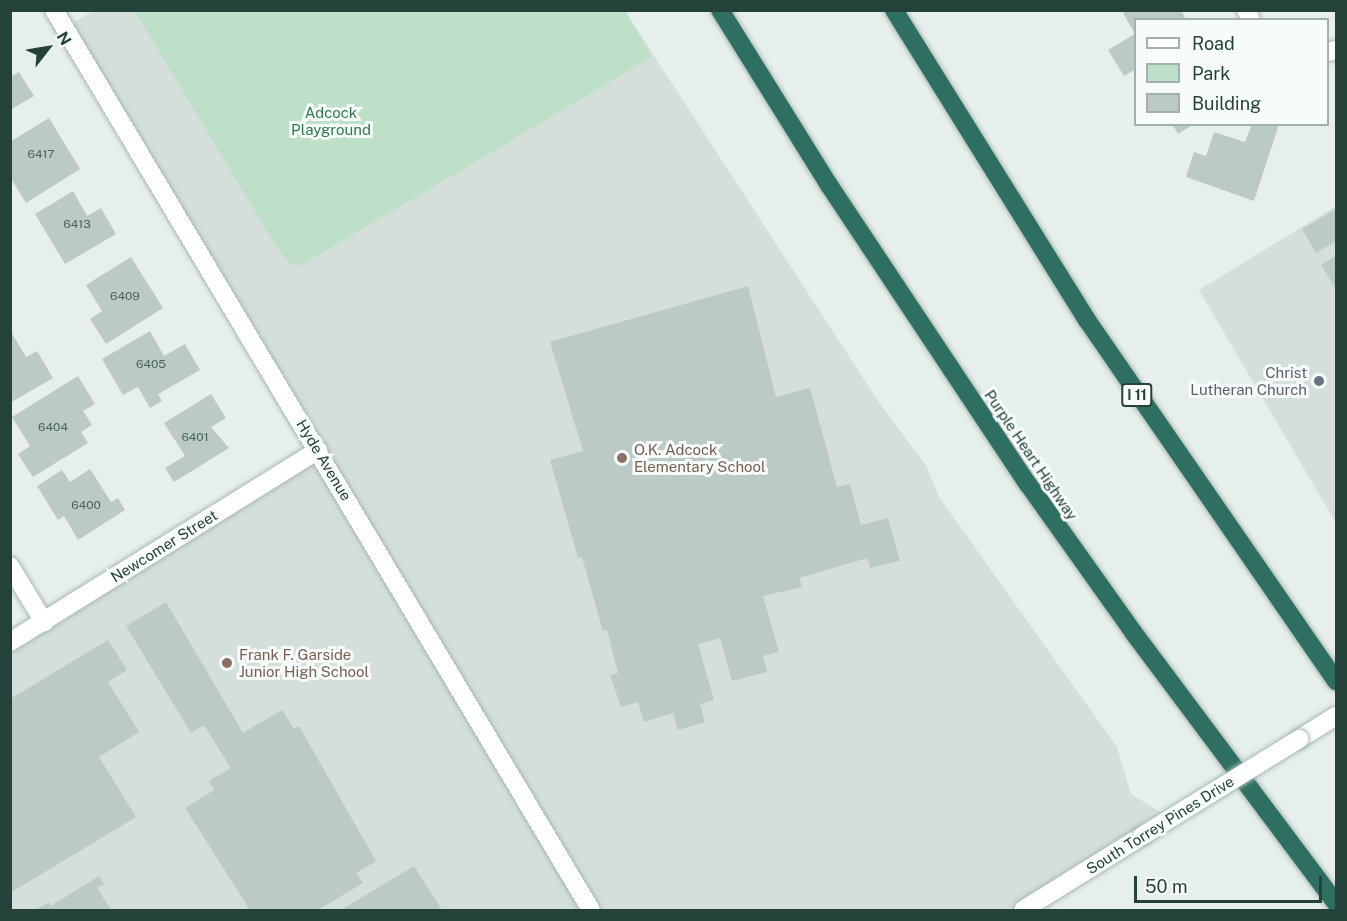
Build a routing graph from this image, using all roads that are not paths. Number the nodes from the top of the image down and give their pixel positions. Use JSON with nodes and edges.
{"nodes":[{"id":1,"x":54,"y":10,"type":"edge"},
{"id":2,"x":720,"y":10,"type":"edge"},
{"id":3,"x":894,"y":10,"type":"edge"},
{"id":4,"x":318,"y":450,"type":"junction"},
{"id":5,"x":10,"y":566,"type":"edge"},
{"id":6,"x":44,"y":622,"type":"junction"},
{"id":7,"x":10,"y":642,"type":"edge"},
{"id":8,"x":1336,"y":681,"type":"edge"},
{"id":9,"x":1336,"y":716,"type":"edge"},
{"id":10,"x":1336,"y":903,"type":"edge"},
{"id":11,"x":591,"y":910,"type":"edge"},
{"id":12,"x":1023,"y":910,"type":"edge"}],
"edges":[{"from":1,"to":4,"type":"street","name":"Hyde Avenue"},
{"from":2,"to":10,"type":"highway","name":"Purple Heart Highway"},
{"from":3,"to":8,"type":"highway","number":"I 11"},
{"from":4,"to":6,"type":"street","name":"Newcomer Street"},
{"from":4,"to":11,"type":"street","name":"Hyde Avenue"},
{"from":5,"to":6,"type":"street"},
{"from":6,"to":7,"type":"street","name":"Newcomer Street"},
{"from":9,"to":12,"type":"street","name":"South Torrey Pines Drive","bridge":true}]}
